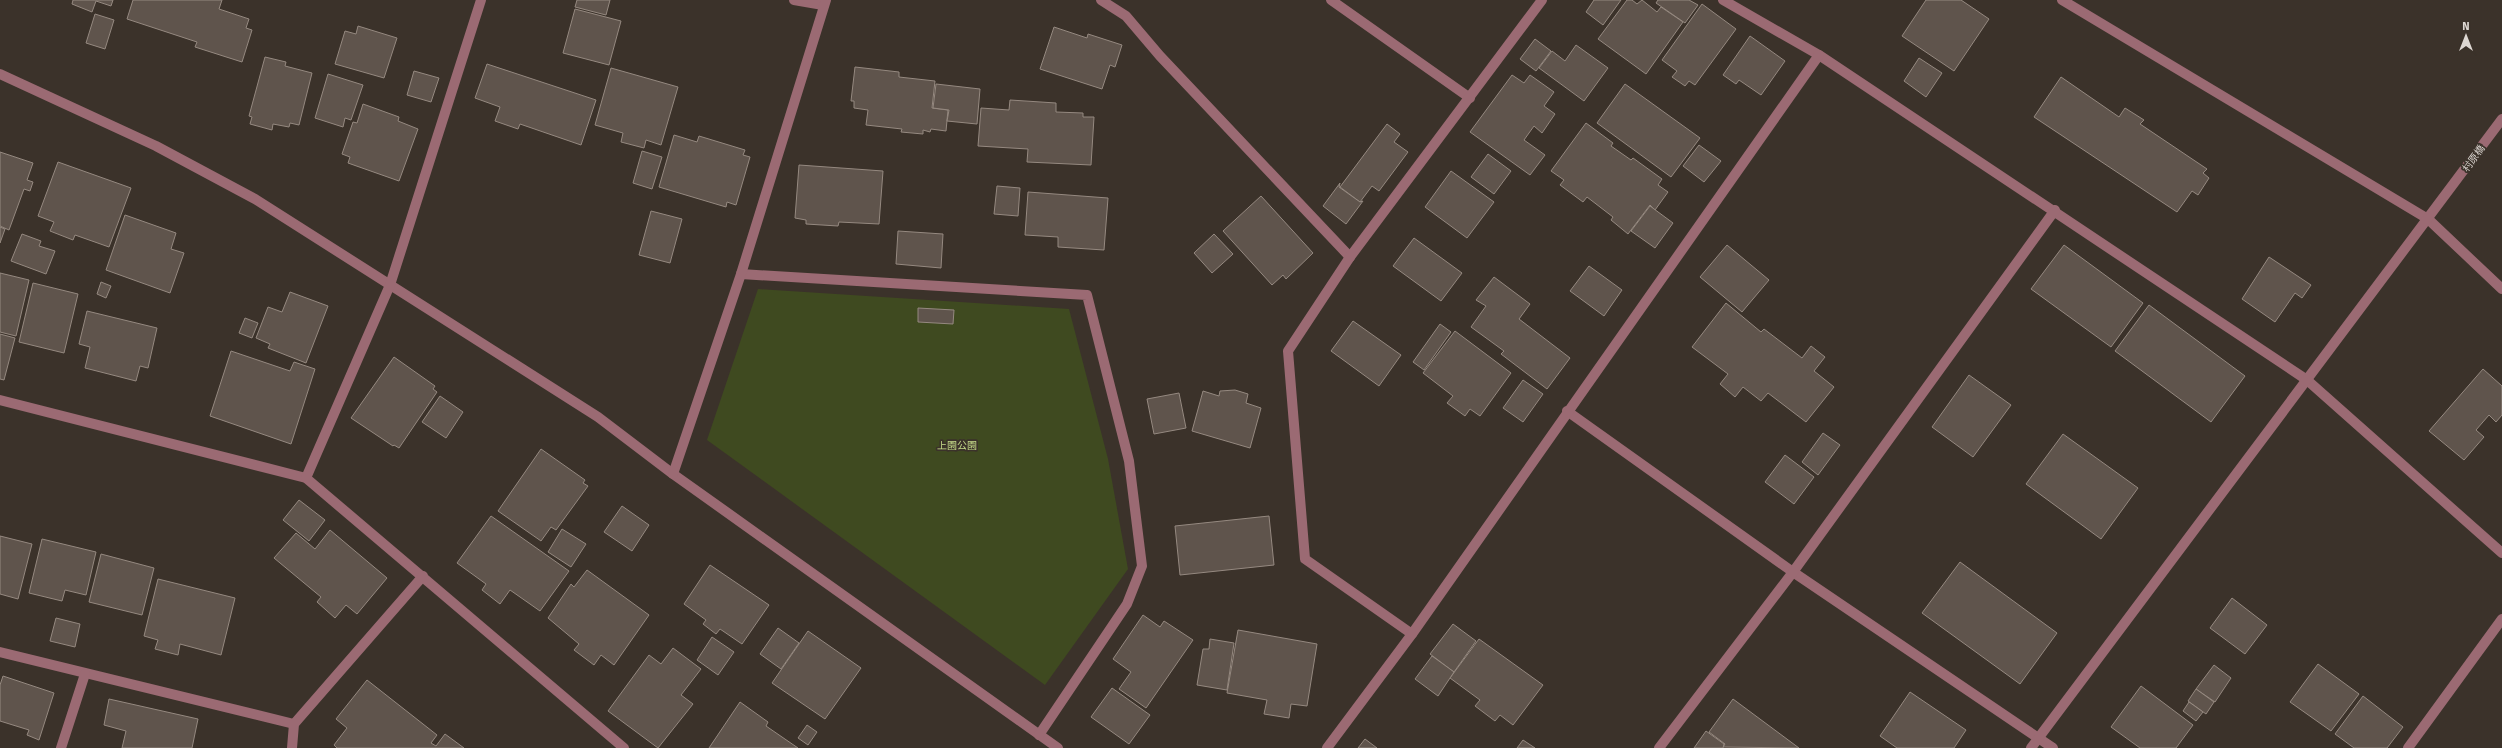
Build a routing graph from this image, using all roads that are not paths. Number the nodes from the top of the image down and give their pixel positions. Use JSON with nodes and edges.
{"nodes":[{"id":1,"x":481,"y":0,"type":"edge"},
{"id":2,"x":794,"y":0,"type":"edge"},
{"id":3,"x":1101,"y":0,"type":"edge"},
{"id":4,"x":1331,"y":0,"type":"edge"},
{"id":5,"x":1542,"y":0,"type":"edge"},
{"id":6,"x":1723,"y":0,"type":"edge"},
{"id":7,"x":2062,"y":0,"type":"edge"},
{"id":8,"x":824,"y":3,"type":"edge"},
{"id":9,"x":1819,"y":55,"type":"junction"},
{"id":10,"x":0,"y":74,"type":"edge"},
{"id":11,"x":1470,"y":98,"type":"junction"},
{"id":12,"x":2502,"y":119,"type":"edge"},
{"id":13,"x":2055,"y":210,"type":"junction"},
{"id":14,"x":2428,"y":219,"type":"junction"},
{"id":15,"x":1350,"y":257,"type":"junction"},
{"id":16,"x":741,"y":274,"type":"junction"},
{"id":17,"x":390,"y":285,"type":"junction"},
{"id":18,"x":2502,"y":289,"type":"edge"},
{"id":19,"x":2307,"y":380,"type":"junction"},
{"id":20,"x":0,"y":400,"type":"edge"},
{"id":21,"x":1567,"y":411,"type":"junction"},
{"id":22,"x":673,"y":474,"type":"junction"},
{"id":23,"x":306,"y":478,"type":"junction"},
{"id":24,"x":2502,"y":553,"type":"edge"},
{"id":25,"x":1793,"y":572,"type":"junction"},
{"id":26,"x":423,"y":576,"type":"junction"},
{"id":27,"x":2502,"y":619,"type":"edge"},
{"id":28,"x":1412,"y":634,"type":"junction"},
{"id":29,"x":0,"y":652,"type":"edge"},
{"id":30,"x":85,"y":674,"type":"junction"},
{"id":31,"x":294,"y":724,"type":"junction"},
{"id":32,"x":1039,"y":735,"type":"junction"},
{"id":33,"x":2039,"y":738,"type":"junction"},
{"id":34,"x":61,"y":748,"type":"edge"},
{"id":35,"x":292,"y":748,"type":"edge"},
{"id":36,"x":624,"y":748,"type":"edge"},
{"id":37,"x":1058,"y":748,"type":"edge"},
{"id":38,"x":1327,"y":748,"type":"edge"},
{"id":39,"x":1659,"y":748,"type":"edge"},
{"id":40,"x":2031,"y":748,"type":"edge"},
{"id":41,"x":2053,"y":748,"type":"edge"},
{"id":42,"x":2408,"y":748,"type":"edge"}],
"edges":[{"from":1,"to":17,"type":"street"},
{"from":2,"to":8,"type":"street"},
{"from":3,"to":15,"type":"street"},
{"from":4,"to":11,"type":"street"},
{"from":5,"to":11,"type":"street"},
{"from":6,"to":9,"type":"street"},
{"from":7,"to":14,"type":"street"},
{"from":8,"to":16,"type":"street"},
{"from":9,"to":13,"type":"street"},
{"from":9,"to":21,"type":"street"},
{"from":10,"to":17,"type":"street"},
{"from":11,"to":15,"type":"street"},
{"from":12,"to":14,"type":"street","name":"村原橋"},
{"from":13,"to":19,"type":"street"},
{"from":13,"to":25,"type":"street"},
{"from":14,"to":18,"type":"street"},
{"from":14,"to":19,"type":"street","name":"村原橋"},
{"from":15,"to":28,"type":"street"},
{"from":16,"to":22,"type":"street"},
{"from":16,"to":32,"type":"street"},
{"from":17,"to":22,"type":"street"},
{"from":17,"to":23,"type":"street"},
{"from":19,"to":24,"type":"street"},
{"from":19,"to":33,"type":"street","name":"村原橋"},
{"from":20,"to":23,"type":"street"},
{"from":21,"to":25,"type":"street"},
{"from":21,"to":28,"type":"street"},
{"from":22,"to":32,"type":"street"},
{"from":23,"to":26,"type":"street"},
{"from":25,"to":33,"type":"street"},
{"from":25,"to":39,"type":"street"},
{"from":26,"to":31,"type":"street"},
{"from":26,"to":36,"type":"street"},
{"from":27,"to":42,"type":"street"},
{"from":28,"to":38,"type":"street"},
{"from":29,"to":30,"type":"street"},
{"from":30,"to":31,"type":"street"},
{"from":30,"to":34,"type":"street"},
{"from":31,"to":35,"type":"street"},
{"from":32,"to":37,"type":"street"},
{"from":33,"to":40,"type":"street","name":"村原橋"},
{"from":33,"to":41,"type":"street"}]}
